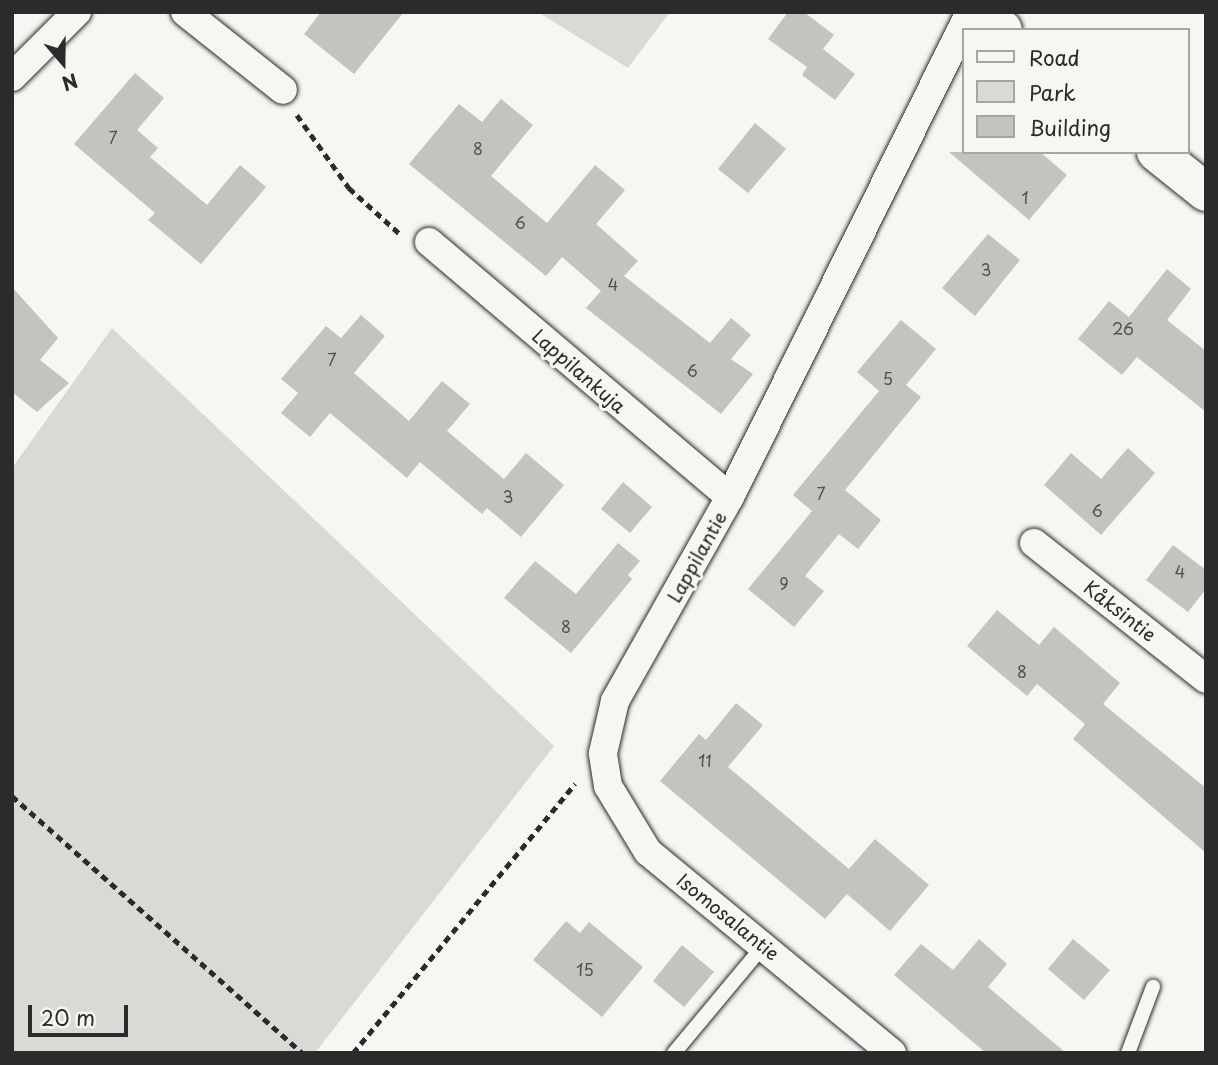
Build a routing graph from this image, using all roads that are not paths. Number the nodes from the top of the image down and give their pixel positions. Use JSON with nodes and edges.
{"nodes":[{"id":1,"x":77,"y":12,"type":"edge"},
{"id":2,"x":185,"y":12,"type":"edge"},
{"id":3,"x":970,"y":12,"type":"edge"},
{"id":4,"x":981,"y":12,"type":"edge"},
{"id":5,"x":962,"y":28,"type":"edge"},
{"id":6,"x":962,"y":28,"type":"edge"},
{"id":7,"x":1001,"y":28,"type":"edge"},
{"id":8,"x":12,"y":77,"type":"edge"},
{"id":9,"x":283,"y":90,"type":"road end"},
{"id":10,"x":1159,"y":154,"type":"edge"},
{"id":11,"x":1206,"y":191,"type":"edge"},
{"id":12,"x":429,"y":242,"type":"road end"},
{"id":13,"x":730,"y":497,"type":"junction"},
{"id":14,"x":1034,"y":543,"type":"dead end"},
{"id":15,"x":1206,"y":679,"type":"edge"},
{"id":16,"x":603,"y":753,"type":"joint"},
{"id":17,"x":763,"y":946,"type":"junction"},
{"id":18,"x":1153,"y":987,"type":"dead end"},
{"id":19,"x":674,"y":1053,"type":"edge"},
{"id":20,"x":892,"y":1053,"type":"edge"},
{"id":21,"x":1128,"y":1053,"type":"edge"}],
"edges":[{"from":1,"to":8,"type":"street"},
{"from":2,"to":9,"type":"street"},
{"from":3,"to":6,"type":"street","name":"Lappilantie"},
{"from":4,"to":7,"type":"street"},
{"from":5,"to":13,"type":"street","name":"Lappilantie"},
{"from":10,"to":11,"type":"street"},
{"from":12,"to":13,"type":"street","name":"Lappilankuja"},
{"from":13,"to":16,"type":"street","name":"Lappilantie"},
{"from":14,"to":15,"type":"street","name":"Kåksintie"},
{"from":16,"to":17,"type":"street","name":"Isomosalantie"},
{"from":17,"to":19,"type":"lane"},
{"from":17,"to":20,"type":"street","name":"Isomosalantie"},
{"from":18,"to":21,"type":"lane"}]}
